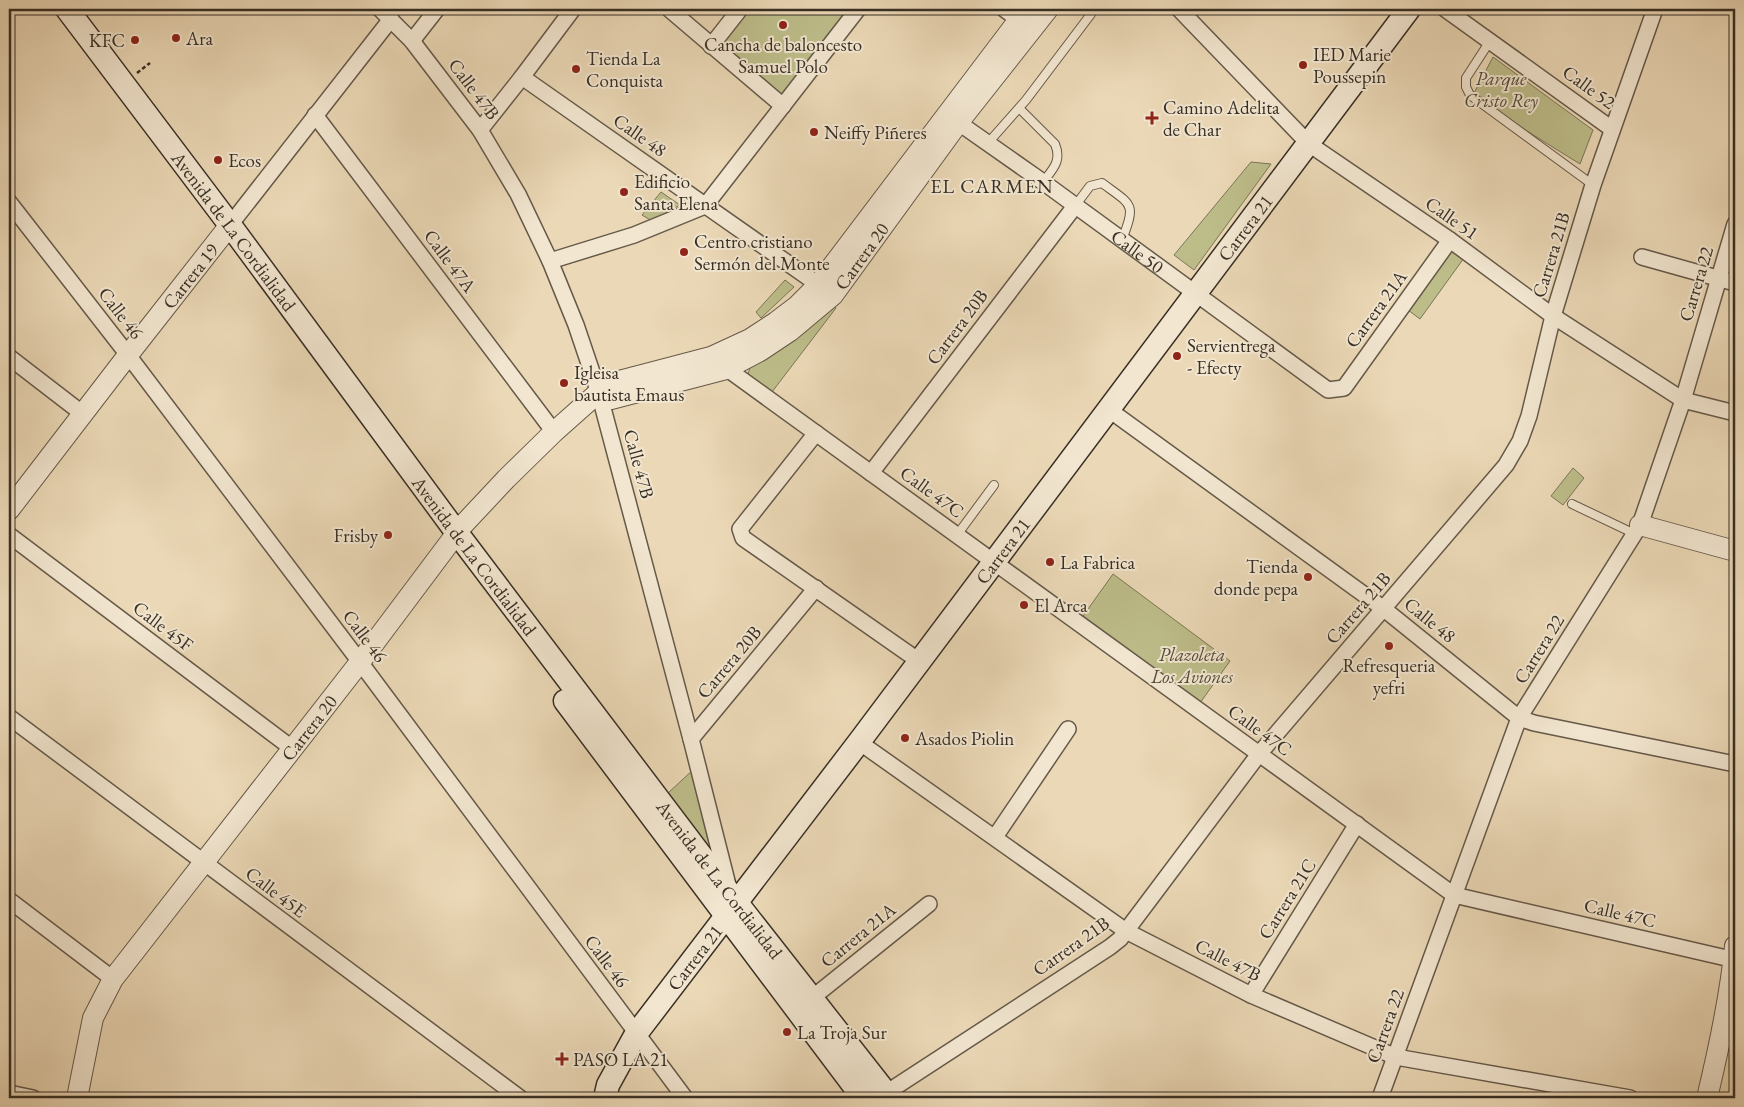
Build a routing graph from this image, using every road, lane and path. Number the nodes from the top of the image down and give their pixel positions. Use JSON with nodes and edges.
{"nodes":[{"id":1,"x":51,"y":9,"type":"edge"},
{"id":2,"x":67,"y":9,"type":"edge"},
{"id":3,"x":437,"y":9,"type":"edge"},
{"id":4,"x":572,"y":9,"type":"edge"},
{"id":5,"x":669,"y":9,"type":"edge"},
{"id":6,"x":740,"y":9,"type":"edge"},
{"id":7,"x":858,"y":9,"type":"edge"},
{"id":8,"x":1048,"y":9,"type":"edge"},
{"id":9,"x":1091,"y":9,"type":"edge"},
{"id":10,"x":1179,"y":9,"type":"edge"},
{"id":11,"x":1409,"y":9,"type":"edge"},
{"id":12,"x":1444,"y":9,"type":"edge"},
{"id":13,"x":1655,"y":9,"type":"edge"},
{"id":14,"x":1016,"y":12,"type":"edge"},
{"id":15,"x":385,"y":14,"type":"edge"},
{"id":16,"x":1490,"y":41,"type":"junction"},
{"id":17,"x":412,"y":42,"type":"junction"},
{"id":18,"x":711,"y":46,"type":"junction"},
{"id":19,"x":522,"y":77,"type":"junction"},
{"id":20,"x":783,"y":106,"type":"junction"},
{"id":21,"x":1019,"y":108,"type":"junction"},
{"id":22,"x":315,"y":115,"type":"junction"},
{"id":23,"x":952,"y":118,"type":"junction"},
{"id":24,"x":1612,"y":129,"type":"junction"},
{"id":25,"x":480,"y":130,"type":"junction"},
{"id":26,"x":988,"y":143,"type":"junction"},
{"id":27,"x":1308,"y":144,"type":"junction"},
{"id":28,"x":1043,"y":182,"type":"junction"},
{"id":29,"x":1593,"y":186,"type":"junction"},
{"id":30,"x":9,"y":202,"type":"edge"},
{"id":31,"x":705,"y":206,"type":"junction"},
{"id":32,"x":1075,"y":206,"type":"junction"},
{"id":33,"x":1735,"y":224,"type":"edge"},
{"id":34,"x":226,"y":230,"type":"junction"},
{"id":35,"x":1122,"y":240,"type":"junction"},
{"id":36,"x":1450,"y":240,"type":"junction"},
{"id":37,"x":1642,"y":257,"type":"dead end"},
{"id":38,"x":550,"y":261,"type":"junction"},
{"id":39,"x":1719,"y":278,"type":"junction"},
{"id":40,"x":1735,"y":283,"type":"edge"},
{"id":41,"x":825,"y":290,"type":"junction"},
{"id":42,"x":1195,"y":293,"type":"junction"},
{"id":43,"x":1552,"y":316,"type":"junction"},
{"id":44,"x":128,"y":355,"type":"junction"},
{"id":45,"x":9,"y":357,"type":"edge"},
{"id":46,"x":719,"y":363,"type":"junction"},
{"id":47,"x":1328,"y":390,"type":"joint"},
{"id":48,"x":599,"y":393,"type":"junction"},
{"id":49,"x":1682,"y":400,"type":"junction"},
{"id":50,"x":1108,"y":409,"type":"junction"},
{"id":51,"x":1735,"y":413,"type":"edge"},
{"id":52,"x":83,"y":414,"type":"junction"},
{"id":53,"x":554,"y":432,"type":"junction"},
{"id":54,"x":816,"y":433,"type":"junction"},
{"id":55,"x":871,"y":473,"type":"junction"},
{"id":56,"x":994,"y":485,"type":"dead end"},
{"id":57,"x":1572,"y":504,"type":"dead end"},
{"id":58,"x":9,"y":510,"type":"edge"},
{"id":59,"x":1638,"y":529,"type":"junction"},
{"id":60,"x":9,"y":535,"type":"edge"},
{"id":61,"x":957,"y":535,"type":"junction"},
{"id":62,"x":452,"y":539,"type":"junction"},
{"id":63,"x":1735,"y":552,"type":"edge"},
{"id":64,"x":994,"y":562,"type":"junction"},
{"id":65,"x":816,"y":588,"type":"junction"},
{"id":66,"x":1384,"y":608,"type":"junction"},
{"id":67,"x":919,"y":661,"type":"junction"},
{"id":68,"x":360,"y":662,"type":"junction"},
{"id":69,"x":9,"y":717,"type":"edge"},
{"id":70,"x":1519,"y":718,"type":"junction"},
{"id":71,"x":1068,"y":729,"type":"dead end"},
{"id":72,"x":691,"y":739,"type":"junction"},
{"id":73,"x":859,"y":742,"type":"junction"},
{"id":74,"x":293,"y":749,"type":"junction"},
{"id":75,"x":1259,"y":754,"type":"junction"},
{"id":76,"x":1735,"y":764,"type":"edge"},
{"id":77,"x":1357,"y":824,"type":"junction"},
{"id":78,"x":995,"y":837,"type":"junction"},
{"id":79,"x":204,"y":863,"type":"junction"},
{"id":80,"x":1454,"y":894,"type":"junction"},
{"id":81,"x":9,"y":900,"type":"edge"},
{"id":82,"x":731,"y":904,"type":"junction"},
{"id":83,"x":929,"y":904,"type":"dead end"},
{"id":84,"x":1126,"y":931,"type":"junction"},
{"id":85,"x":1735,"y":955,"type":"edge"},
{"id":86,"x":113,"y":979,"type":"junction"},
{"id":87,"x":1251,"y":994,"type":"junction"},
{"id":88,"x":812,"y":998,"type":"junction"},
{"id":89,"x":636,"y":1034,"type":"junction"},
{"id":90,"x":1396,"y":1057,"type":"junction"},
{"id":91,"x":9,"y":1093,"type":"edge"},
{"id":92,"x":888,"y":1095,"type":"edge"},
{"id":93,"x":33,"y":1098,"type":"edge"},
{"id":94,"x":77,"y":1098,"type":"edge"},
{"id":95,"x":520,"y":1098,"type":"edge"},
{"id":96,"x":605,"y":1098,"type":"edge"},
{"id":97,"x":685,"y":1098,"type":"edge"},
{"id":98,"x":863,"y":1098,"type":"edge"},
{"id":99,"x":1380,"y":1098,"type":"edge"},
{"id":100,"x":1630,"y":1098,"type":"edge"},
{"id":101,"x":1708,"y":1098,"type":"edge"}],
"edges":[{"from":1,"to":34,"type":"main road","name":"Avenida de La Cordialidad"},
{"from":2,"to":34,"type":"main road","name":"Avenida de La Cordialidad"},
{"from":3,"to":17,"type":"street"},
{"from":4,"to":19,"type":"street"},
{"from":5,"to":18,"type":"street"},
{"from":6,"to":18,"type":"street"},
{"from":7,"to":20,"type":"street"},
{"from":8,"to":23,"type":"street","name":"Carrera 20"},
{"from":9,"to":21,"type":"lane"},
{"from":10,"to":27,"type":"street","name":"Calle 51"},
{"from":11,"to":27,"type":"main road","name":"Carrera 21"},
{"from":12,"to":16,"type":"street","name":"Calle 52"},
{"from":13,"to":24,"type":"street","name":"Carrera 21B"},
{"from":14,"to":23,"type":"street","name":"Carrera 20"},
{"from":15,"to":17,"type":"street","name":"Calle 47B"},
{"from":15,"to":22,"type":"street","name":"Carrera 19"},
{"from":16,"to":24,"type":"street","name":"Calle 52"},
{"from":16,"to":29,"type":"lane"},
{"from":17,"to":25,"type":"street","name":"Calle 47B"},
{"from":18,"to":20,"type":"street"},
{"from":19,"to":25,"type":"street"},
{"from":19,"to":31,"type":"street","name":"Calle 48"},
{"from":20,"to":31,"type":"street"},
{"from":21,"to":26,"type":"lane"},
{"from":21,"to":28,"type":"lane"},
{"from":22,"to":34,"type":"street","name":"Carrera 19"},
{"from":22,"to":53,"type":"street","name":"Calle 47A"},
{"from":23,"to":26,"type":"street","name":"Calle 50"},
{"from":23,"to":41,"type":"street","name":"Carrera 20"},
{"from":24,"to":29,"type":"street","name":"Carrera 21B"},
{"from":25,"to":38,"type":"street","name":"Calle 47B"},
{"from":26,"to":28,"type":"street","name":"Calle 50"},
{"from":27,"to":36,"type":"street","name":"Calle 51"},
{"from":27,"to":42,"type":"main road","name":"Carrera 21"},
{"from":28,"to":32,"type":"street","name":"Calle 50"},
{"from":29,"to":43,"type":"street","name":"Carrera 21B"},
{"from":30,"to":44,"type":"street","name":"Calle 46"},
{"from":31,"to":38,"type":"street"},
{"from":31,"to":41,"type":"street","name":"Calle 48"},
{"from":32,"to":35,"type":"street","name":"Calle 50"},
{"from":32,"to":35,"type":"lane"},
{"from":32,"to":55,"type":"street","name":"Carrera 20B"},
{"from":33,"to":39,"type":"street","name":"Carrera 22"},
{"from":34,"to":44,"type":"street","name":"Carrera 19"},
{"from":34,"to":62,"type":"main road","name":"Avenida de La Cordialidad"},
{"from":35,"to":42,"type":"street","name":"Calle 50"},
{"from":36,"to":43,"type":"street","name":"Calle 51"},
{"from":36,"to":47,"type":"street","name":"Carrera 21A"},
{"from":37,"to":39,"type":"street"},
{"from":38,"to":48,"type":"street","name":"Calle 47B"},
{"from":39,"to":40,"type":"street"},
{"from":39,"to":49,"type":"street","name":"Carrera 22"},
{"from":41,"to":46,"type":"street","name":"Carrera 20"},
{"from":42,"to":47,"type":"street","name":"Calle 50"},
{"from":42,"to":50,"type":"main road","name":"Carrera 21"},
{"from":43,"to":49,"type":"street","name":"Calle 51"},
{"from":43,"to":66,"type":"street","name":"Carrera 21B"},
{"from":44,"to":52,"type":"street","name":"Carrera 19"},
{"from":44,"to":68,"type":"street","name":"Calle 46"},
{"from":45,"to":52,"type":"street"},
{"from":46,"to":48,"type":"street","name":"Carrera 20"},
{"from":46,"to":54,"type":"street","name":"Calle 47C"},
{"from":48,"to":53,"type":"street","name":"Carrera 20"},
{"from":48,"to":72,"type":"street","name":"Calle 47B"},
{"from":49,"to":51,"type":"street","name":"Calle 51"},
{"from":49,"to":59,"type":"street","name":"Carrera 22"},
{"from":50,"to":64,"type":"main road","name":"Carrera 21"},
{"from":50,"to":66,"type":"street","name":"Calle 48"},
{"from":52,"to":58,"type":"street","name":"Carrera 19"},
{"from":53,"to":62,"type":"street","name":"Carrera 20"},
{"from":54,"to":55,"type":"street","name":"Calle 47C"},
{"from":54,"to":65,"type":"street"},
{"from":55,"to":61,"type":"street","name":"Calle 47C"},
{"from":56,"to":61,"type":"lane"},
{"from":57,"to":59,"type":"lane"},
{"from":59,"to":63,"type":"street"},
{"from":59,"to":70,"type":"street","name":"Carrera 22"},
{"from":60,"to":74,"type":"street","name":"Calle 45F"},
{"from":61,"to":64,"type":"street","name":"Calle 47C"},
{"from":62,"to":68,"type":"street","name":"Carrera 20"},
{"from":62,"to":82,"type":"main road","name":"Avenida de La Cordialidad"},
{"from":64,"to":67,"type":"main road","name":"Carrera 21"},
{"from":64,"to":75,"type":"street","name":"Calle 47C"},
{"from":65,"to":67,"type":"street"},
{"from":65,"to":72,"type":"street","name":"Carrera 20B"},
{"from":66,"to":70,"type":"street","name":"Calle 48"},
{"from":66,"to":75,"type":"street","name":"Carrera 21B"},
{"from":67,"to":73,"type":"main road","name":"Carrera 21"},
{"from":68,"to":74,"type":"street","name":"Carrera 20"},
{"from":68,"to":89,"type":"street","name":"Calle 46"},
{"from":69,"to":79,"type":"street","name":"Calle 45E"},
{"from":70,"to":76,"type":"street","name":"Calle 48"},
{"from":70,"to":80,"type":"street","name":"Carrera 22"},
{"from":71,"to":78,"type":"street"},
{"from":72,"to":82,"type":"street","name":"Calle 47B"},
{"from":73,"to":78,"type":"street","name":"Calle 47B"},
{"from":73,"to":82,"type":"main road","name":"Carrera 21"},
{"from":74,"to":79,"type":"street","name":"Carrera 20"},
{"from":75,"to":77,"type":"street","name":"Calle 47C"},
{"from":75,"to":84,"type":"street","name":"Carrera 21B"},
{"from":77,"to":80,"type":"street","name":"Calle 47C"},
{"from":77,"to":87,"type":"street","name":"Carrera 21C"},
{"from":78,"to":84,"type":"street","name":"Calle 47B"},
{"from":79,"to":86,"type":"street","name":"Carrera 20"},
{"from":79,"to":95,"type":"street","name":"Calle 45E"},
{"from":80,"to":85,"type":"street","name":"Calle 47C"},
{"from":80,"to":90,"type":"street","name":"Carrera 22"},
{"from":81,"to":86,"type":"street"},
{"from":82,"to":88,"type":"main road","name":"Avenida de La Cordialidad"},
{"from":82,"to":89,"type":"main road","name":"Carrera 21"},
{"from":82,"to":98,"type":"main road","name":"Avenida de La Cordialidad"},
{"from":83,"to":88,"type":"street","name":"Carrera 21A"},
{"from":84,"to":87,"type":"street","name":"Calle 47B"},
{"from":84,"to":92,"type":"street","name":"Carrera 21B"},
{"from":85,"to":101,"type":"street"},
{"from":86,"to":94,"type":"street","name":"Carrera 20"},
{"from":87,"to":90,"type":"street","name":"Calle 47B"},
{"from":88,"to":92,"type":"main road","name":"Avenida de La Cordialidad"},
{"from":89,"to":96,"type":"main road","name":"Carrera 21"},
{"from":89,"to":97,"type":"street","name":"Calle 46"},
{"from":90,"to":99,"type":"street","name":"Carrera 22"},
{"from":90,"to":100,"type":"street","name":"Calle 47B"},
{"from":91,"to":93,"type":"street"}]}
